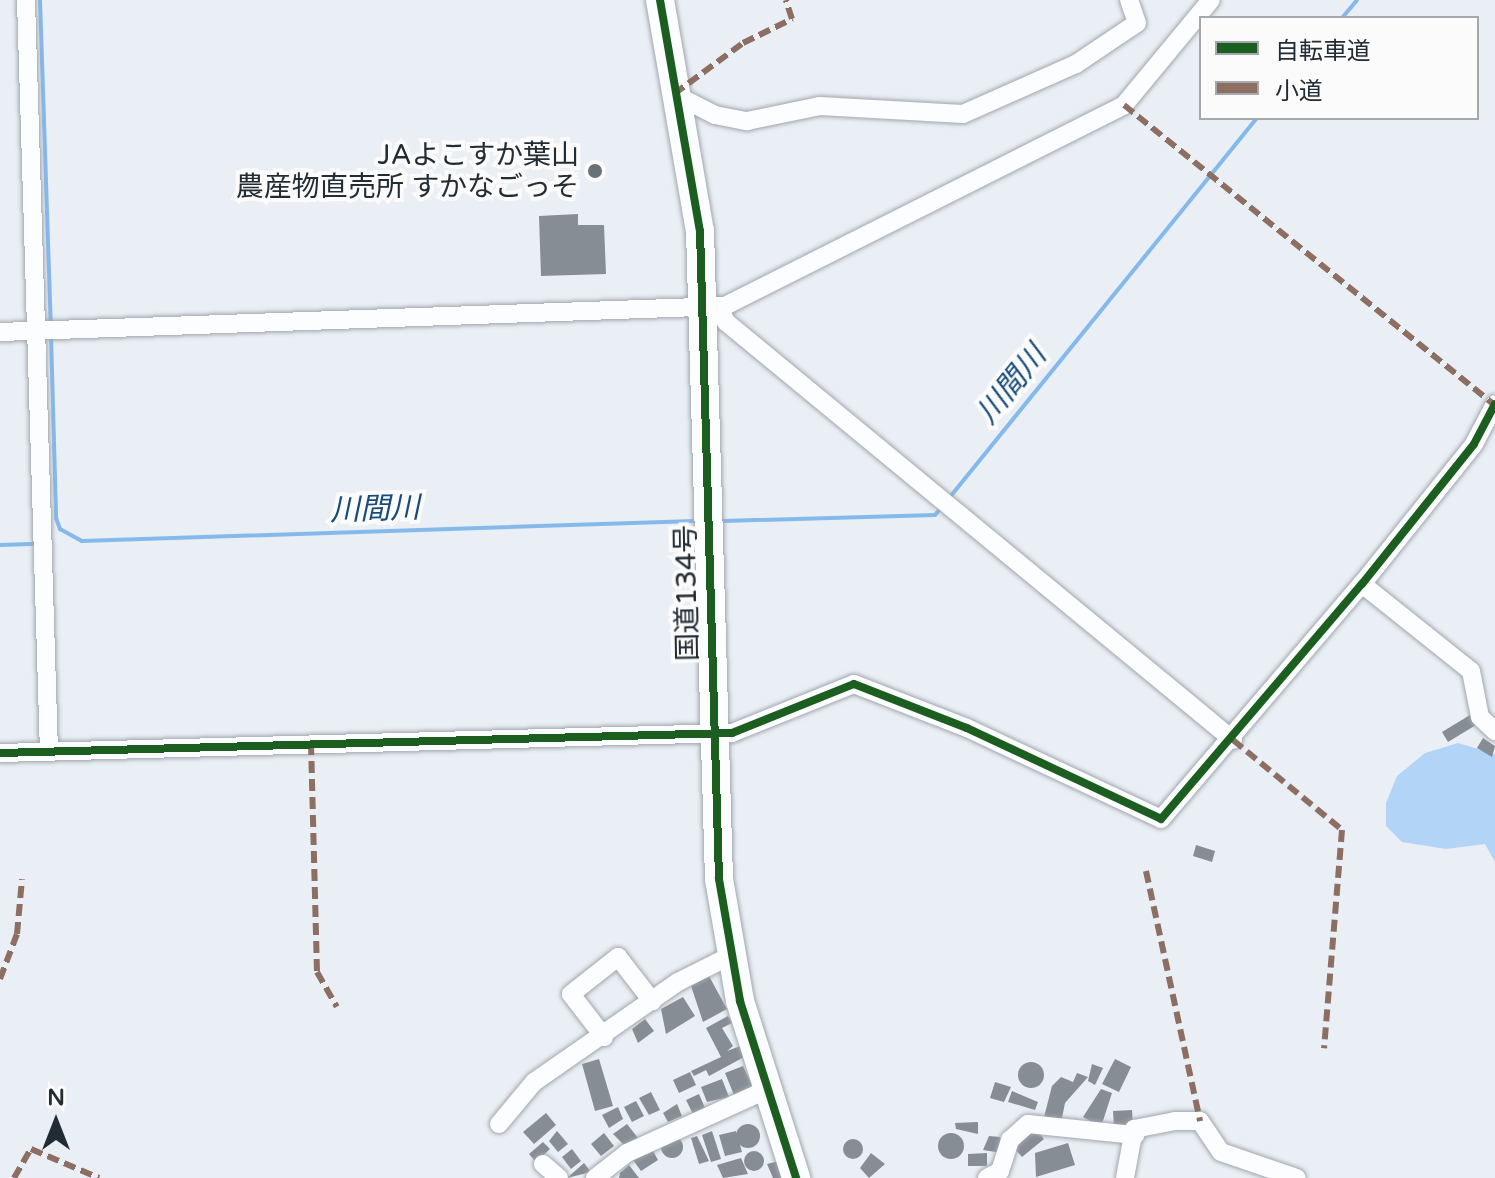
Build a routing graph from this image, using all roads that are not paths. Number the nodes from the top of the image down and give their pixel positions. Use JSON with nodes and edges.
{"nodes":[{"id":1,"x":26,"y":0,"type":"edge"},
{"id":2,"x":660,"y":0,"type":"edge"},
{"id":3,"x":1129,"y":0,"type":"edge"},
{"id":4,"x":1211,"y":0,"type":"edge"},
{"id":5,"x":674,"y":94,"type":"junction"},
{"id":6,"x":711,"y":307,"type":"junction"},
{"id":7,"x":48,"y":329,"type":"junction"},
{"id":8,"x":0,"y":332,"type":"edge"},
{"id":9,"x":1495,"y":404,"type":"edge"},
{"id":10,"x":1362,"y":584,"type":"junction"},
{"id":11,"x":1495,"y":731,"type":"edge"},
{"id":12,"x":711,"y":732,"type":"junction"},
{"id":13,"x":1233,"y":740,"type":"junction"},
{"id":14,"x":49,"y":752,"type":"junction"},
{"id":15,"x":0,"y":753,"type":"edge"},
{"id":16,"x":730,"y":956,"type":"junction"},
{"id":17,"x":652,"y":1001,"type":"junction"},
{"id":18,"x":604,"y":1037,"type":"junction"},
{"id":19,"x":768,"y":1089,"type":"junction"},
{"id":20,"x":499,"y":1124,"type":"dead end"},
{"id":21,"x":1135,"y":1135,"type":"junction"},
{"id":22,"x":543,"y":1164,"type":"dead end"},
{"id":23,"x":559,"y":1178,"type":"edge"},
{"id":24,"x":595,"y":1178,"type":"edge"},
{"id":25,"x":796,"y":1178,"type":"edge"},
{"id":26,"x":987,"y":1178,"type":"edge"},
{"id":27,"x":1125,"y":1178,"type":"edge"},
{"id":28,"x":1297,"y":1178,"type":"edge"}],
"edges":[{"from":1,"to":7,"type":"street"},
{"from":2,"to":5,"type":"highway","name":"国道134号"},
{"from":3,"to":5,"type":"street"},
{"from":4,"to":6,"type":"street"},
{"from":5,"to":6,"type":"highway","name":"国道134号"},
{"from":6,"to":7,"type":"street"},
{"from":6,"to":12,"type":"highway","name":"国道134号"},
{"from":6,"to":13,"type":"street"},
{"from":7,"to":8,"type":"street"},
{"from":7,"to":14,"type":"street"},
{"from":9,"to":10,"type":"street"},
{"from":10,"to":11,"type":"street"},
{"from":10,"to":13,"type":"street"},
{"from":12,"to":13,"type":"street"},
{"from":12,"to":14,"type":"street"},
{"from":12,"to":16,"type":"highway","name":"国道134号"},
{"from":14,"to":15,"type":"street"},
{"from":16,"to":17,"type":"street"},
{"from":16,"to":19,"type":"highway","name":"国道134号"},
{"from":17,"to":18,"type":"street"},
{"from":17,"to":18,"type":"street"},
{"from":18,"to":20,"type":"street"},
{"from":19,"to":24,"type":"street"},
{"from":19,"to":25,"type":"highway","name":"国道134号"},
{"from":21,"to":26,"type":"street"},
{"from":21,"to":27,"type":"street"},
{"from":21,"to":28,"type":"street"},
{"from":22,"to":23,"type":"street"}]}
